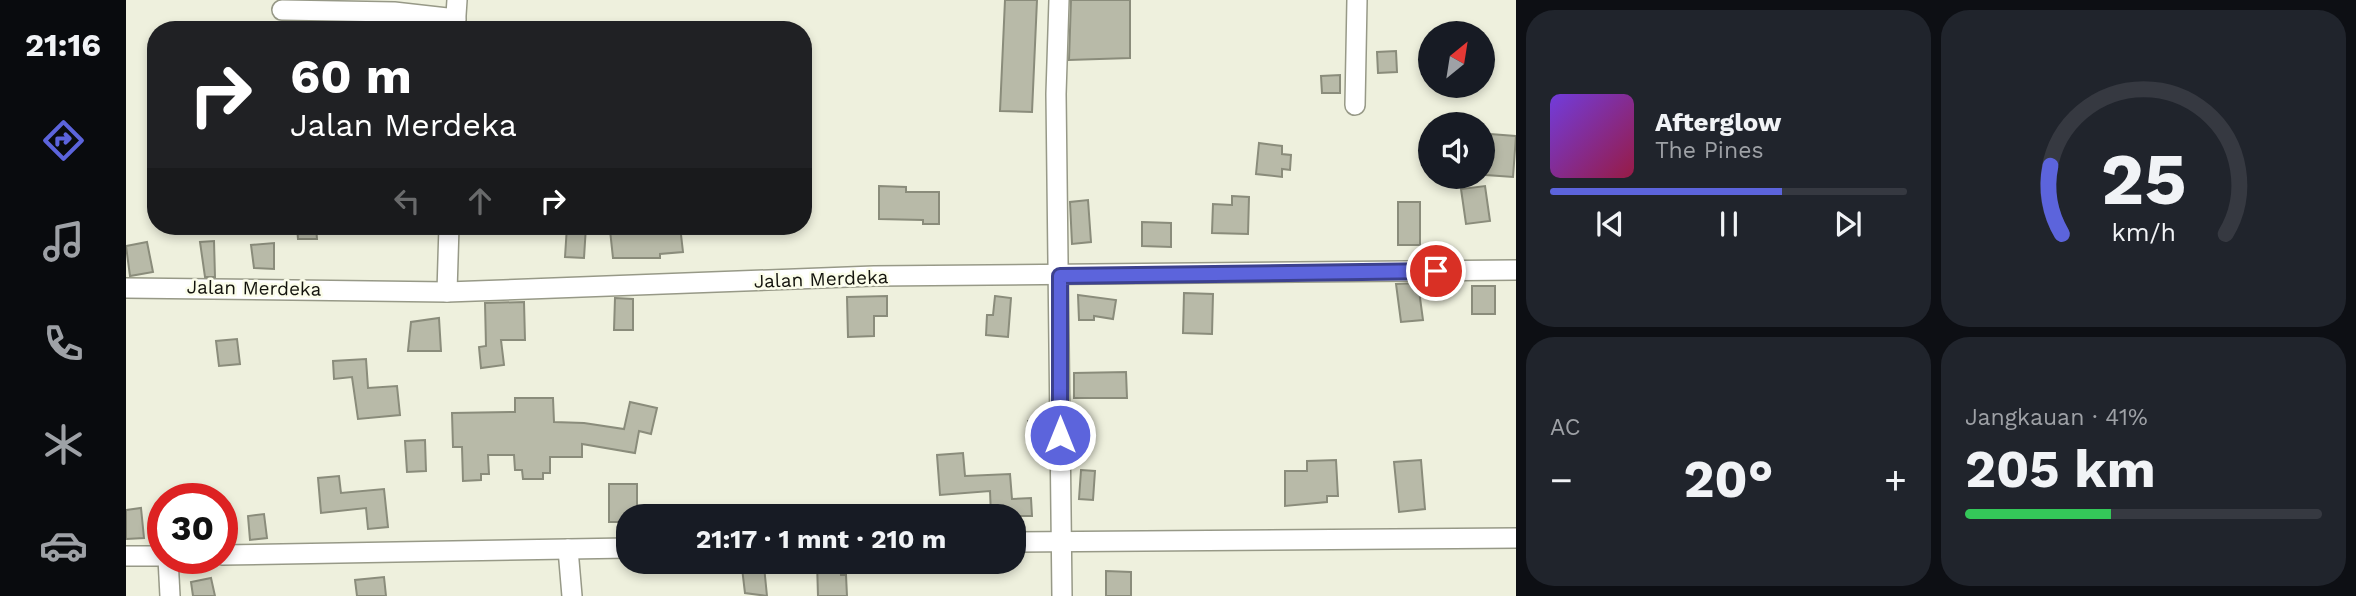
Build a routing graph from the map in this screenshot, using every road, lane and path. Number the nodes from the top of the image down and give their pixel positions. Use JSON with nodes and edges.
{"nodes":[{"id":1,"x":1059,"y":0,"type":"edge"},
{"id":2,"x":1357,"y":0,"type":"edge"},
{"id":3,"x":282,"y":10,"type":"dead end"},
{"id":4,"x":456,"y":16,"type":"edge"},
{"id":5,"x":1355,"y":105,"type":"dead end"},
{"id":6,"x":449,"y":235,"type":"edge"},
{"id":7,"x":1516,"y":270,"type":"edge"},
{"id":8,"x":1060,"y":276,"type":"junction"},
{"id":9,"x":126,"y":288,"type":"edge"},
{"id":10,"x":447,"y":292,"type":"junction"},
{"id":11,"x":1516,"y":538,"type":"edge"},
{"id":12,"x":1026,"y":542,"type":"edge"},
{"id":13,"x":1061,"y":542,"type":"junction"},
{"id":14,"x":616,"y":548,"type":"edge"},
{"id":15,"x":568,"y":549,"type":"junction"},
{"id":16,"x":238,"y":555,"type":"edge"},
{"id":17,"x":126,"y":556,"type":"edge"},
{"id":18,"x":147,"y":556,"type":"edge"},
{"id":19,"x":169,"y":574,"type":"edge"},
{"id":20,"x":170,"y":596,"type":"edge"},
{"id":21,"x":572,"y":596,"type":"edge"},
{"id":22,"x":1062,"y":596,"type":"edge"}],
"edges":[{"from":1,"to":8,"type":"street"},
{"from":2,"to":5,"type":"street"},
{"from":3,"to":4,"type":"street"},
{"from":6,"to":10,"type":"street"},
{"from":7,"to":8,"type":"street","name":"Jalan Merdeka"},
{"from":8,"to":10,"type":"street","name":"Jalan Merdeka"},
{"from":8,"to":13,"type":"street"},
{"from":9,"to":10,"type":"street","name":"Jalan Merdeka"},
{"from":11,"to":13,"type":"street"},
{"from":12,"to":13,"type":"street"},
{"from":13,"to":22,"type":"street"},
{"from":14,"to":15,"type":"street"},
{"from":15,"to":16,"type":"street"},
{"from":15,"to":21,"type":"street"},
{"from":17,"to":18,"type":"street"},
{"from":19,"to":20,"type":"street"}]}
